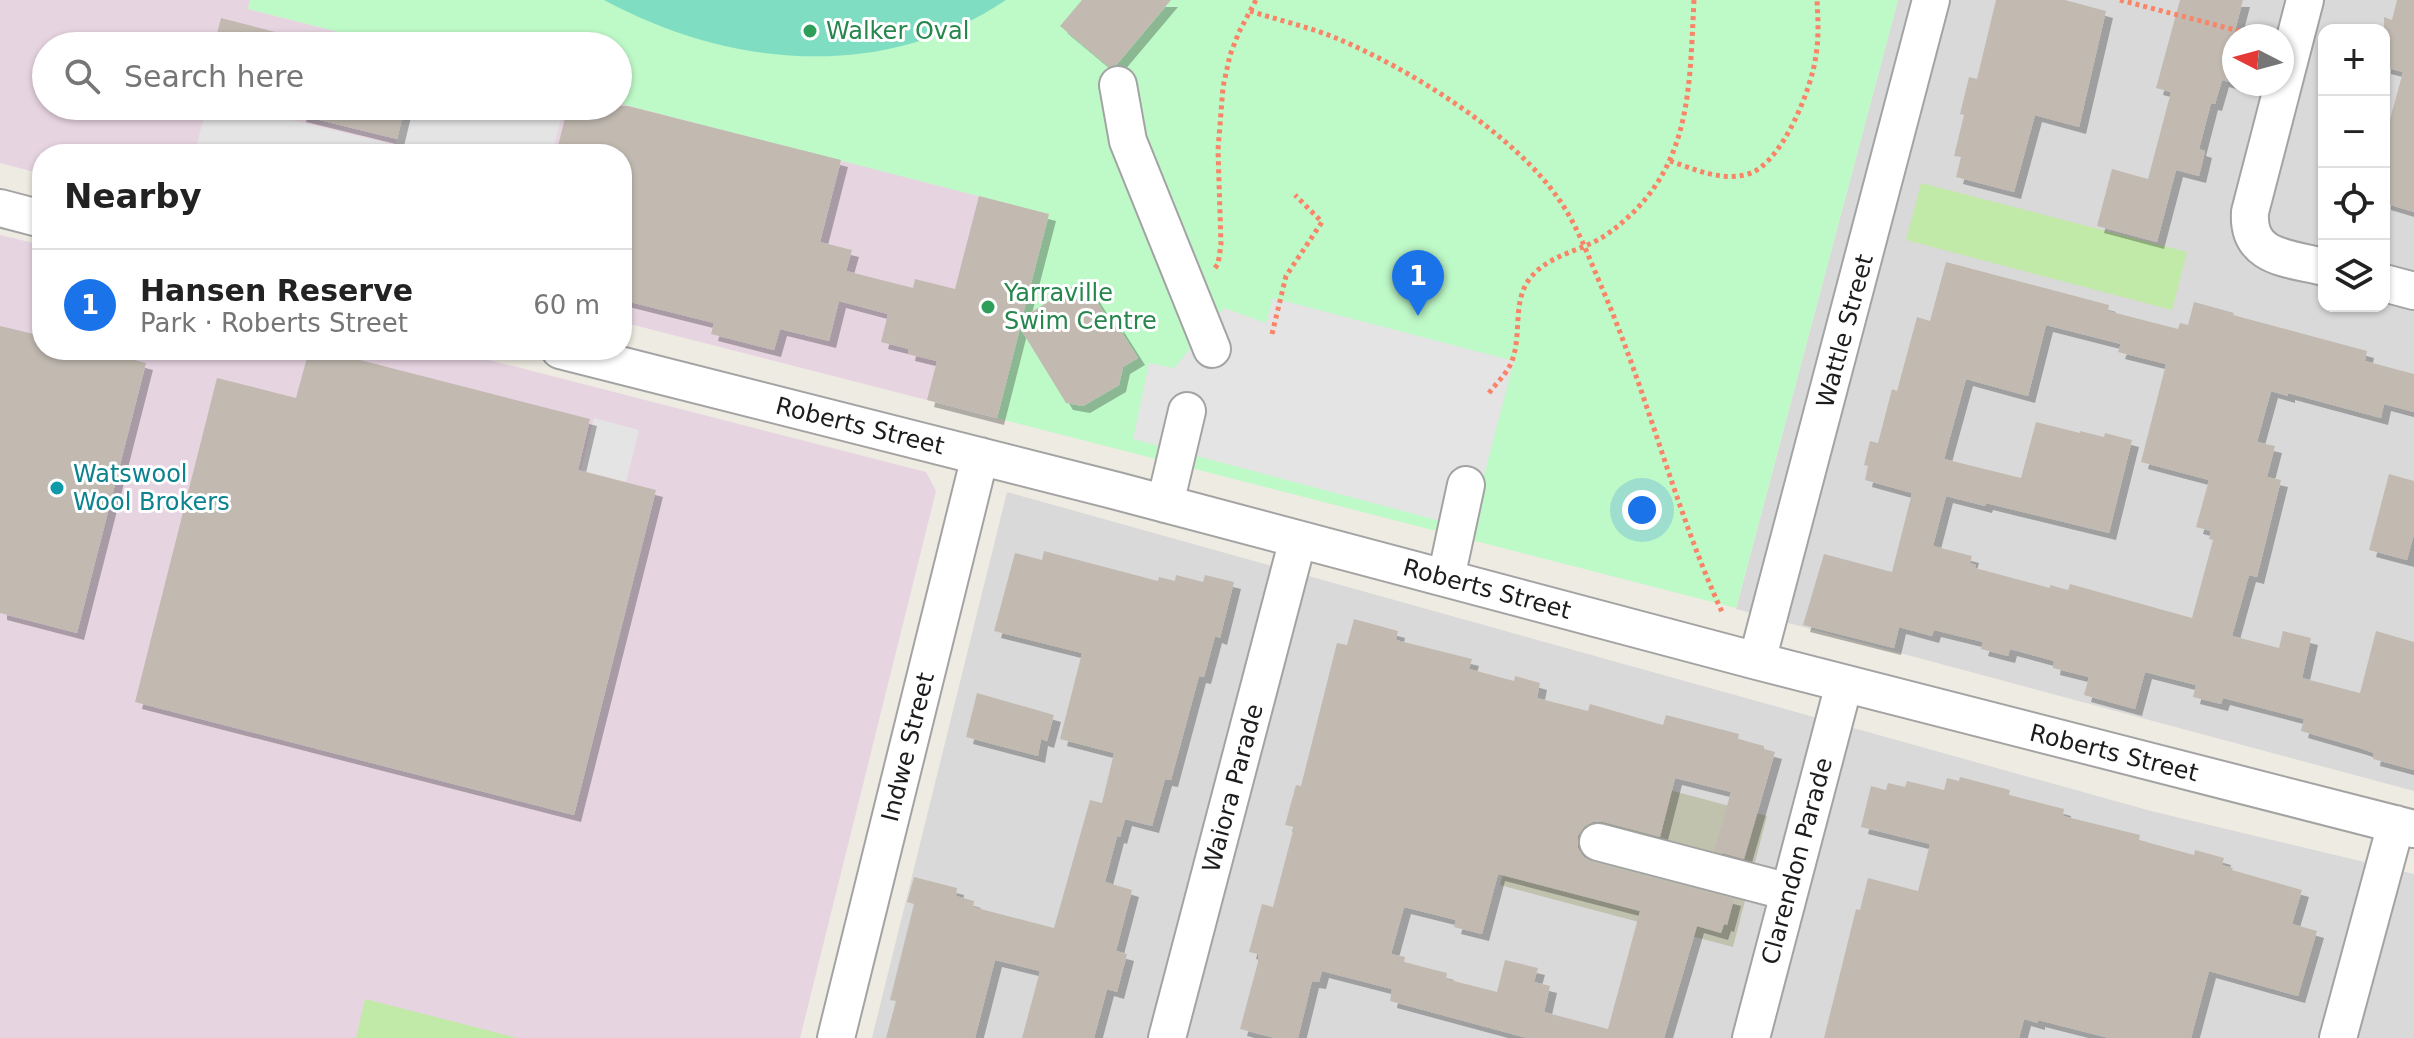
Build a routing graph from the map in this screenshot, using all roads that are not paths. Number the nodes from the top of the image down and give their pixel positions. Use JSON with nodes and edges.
{"nodes":[{"id":1,"x":1931,"y":0,"type":"edge"},
{"id":2,"x":2305,"y":0,"type":"edge"},
{"id":3,"x":1118,"y":85,"type":"dead end"},
{"id":4,"x":0,"y":208,"type":"edge"},
{"id":5,"x":32,"y":216,"type":"edge"},
{"id":6,"x":2318,"y":265,"type":"edge"},
{"id":7,"x":2390,"y":285,"type":"edge"},
{"id":8,"x":2414,"y":291,"type":"edge"},
{"id":9,"x":1212,"y":349,"type":"dead end"},
{"id":10,"x":600,"y":360,"type":"edge"},
{"id":11,"x":1187,"y":411,"type":"dead end"},
{"id":12,"x":980,"y":456,"type":"junction"},
{"id":13,"x":1466,"y":485,"type":"dead end"},
{"id":14,"x":1165,"y":504,"type":"junction"},
{"id":15,"x":1298,"y":539,"type":"junction"},
{"id":16,"x":1446,"y":578,"type":"junction"},
{"id":17,"x":1757,"y":661,"type":"junction"},
{"id":18,"x":1844,"y":684,"type":"junction"},
{"id":19,"x":2405,"y":827,"type":"edge"},
{"id":20,"x":1598,"y":842,"type":"dead end"},
{"id":21,"x":1789,"y":892,"type":"junction"},
{"id":22,"x":836,"y":1038,"type":"edge"},
{"id":23,"x":1167,"y":1038,"type":"edge"},
{"id":24,"x":1751,"y":1038,"type":"edge"},
{"id":25,"x":2338,"y":1038,"type":"edge"}],
"edges":[{"from":1,"to":17,"type":"street","name":"Wattle Street"},
{"from":2,"to":6,"type":"street"},
{"from":3,"to":9,"type":"street"},
{"from":4,"to":5,"type":"street"},
{"from":7,"to":8,"type":"street"},
{"from":10,"to":12,"type":"street","name":"Roberts Street"},
{"from":11,"to":14,"type":"street"},
{"from":12,"to":14,"type":"street","name":"Roberts Street"},
{"from":12,"to":22,"type":"street","name":"Indwe Street"},
{"from":13,"to":16,"type":"street"},
{"from":14,"to":15,"type":"street","name":"Roberts Street"},
{"from":15,"to":16,"type":"street","name":"Roberts Street"},
{"from":15,"to":23,"type":"street","name":"Waiora Parade"},
{"from":16,"to":17,"type":"street","name":"Roberts Street"},
{"from":17,"to":18,"type":"street","name":"Roberts Street"},
{"from":18,"to":19,"type":"street","name":"Roberts Street"},
{"from":18,"to":21,"type":"street","name":"Clarendon Parade"},
{"from":19,"to":25,"type":"street"},
{"from":20,"to":21,"type":"street"},
{"from":21,"to":24,"type":"street","name":"Clarendon Parade"}]}
